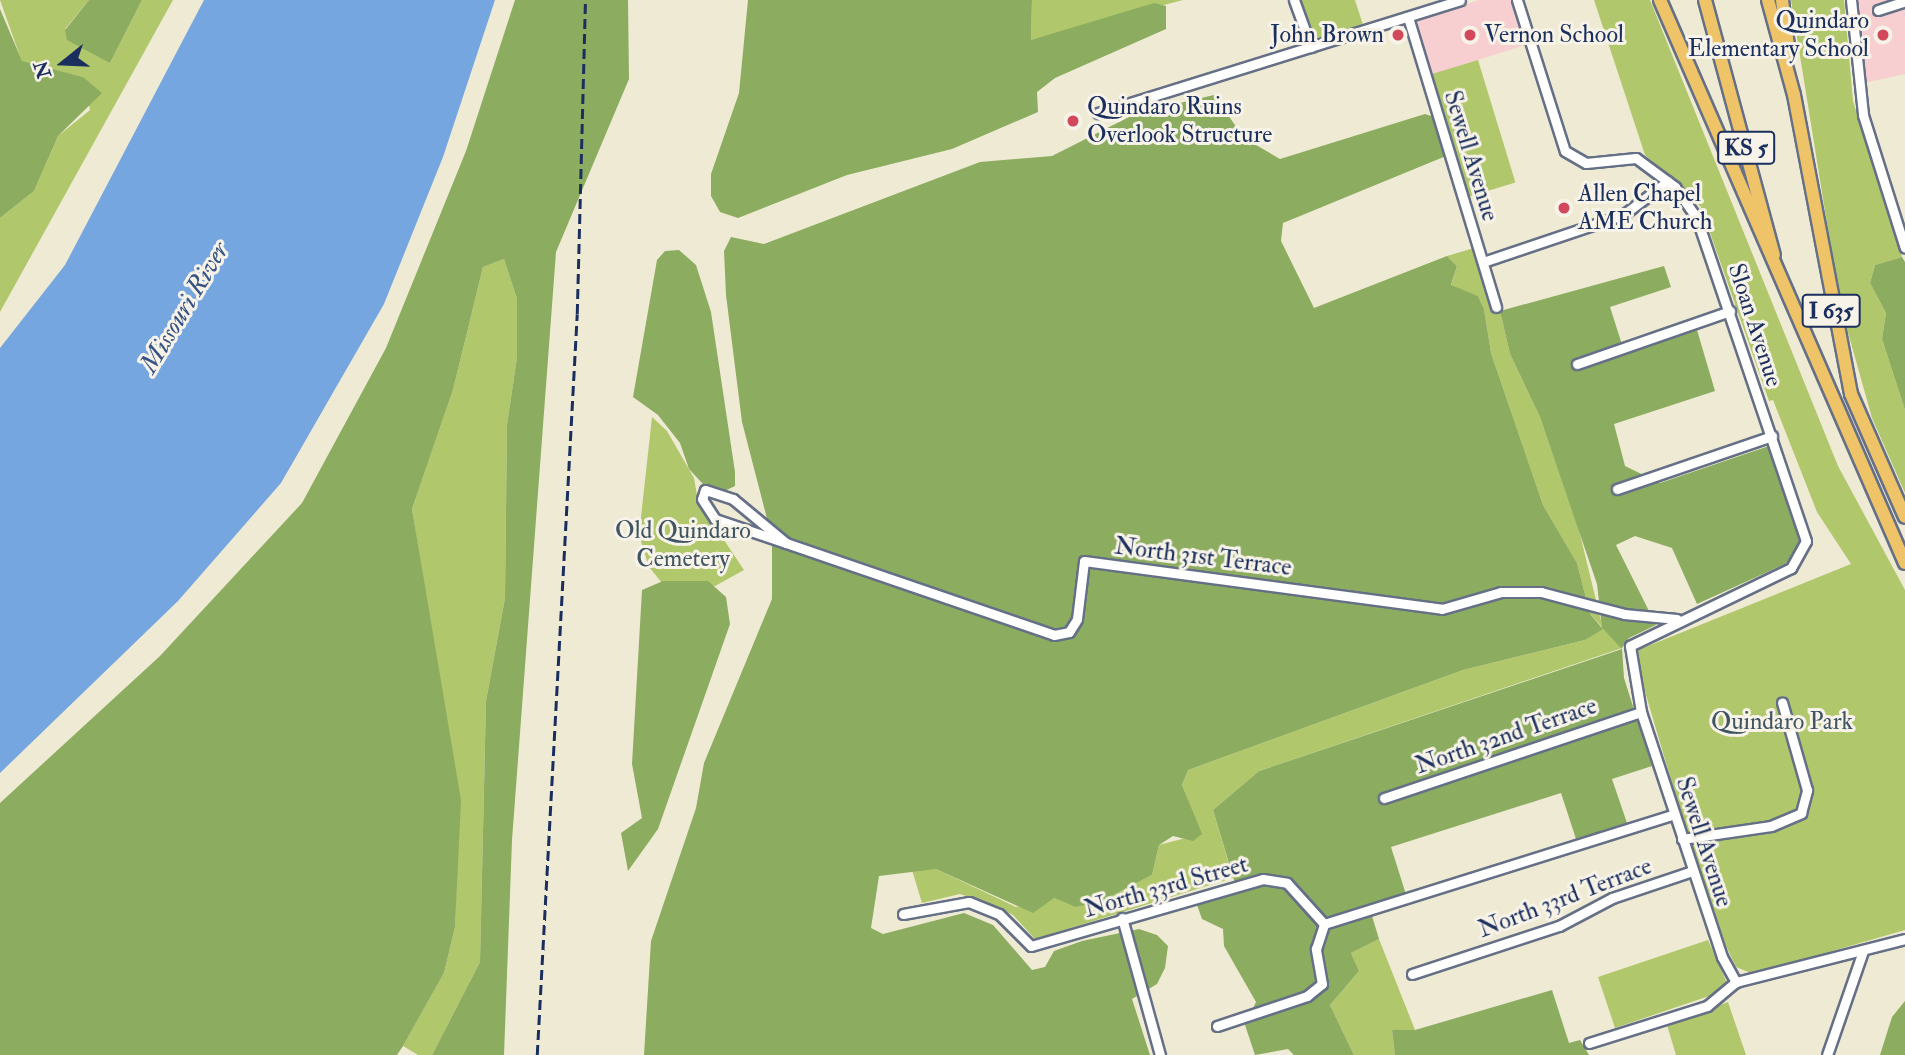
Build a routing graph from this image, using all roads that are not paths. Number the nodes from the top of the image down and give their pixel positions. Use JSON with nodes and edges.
{"nodes":[{"id":1,"x":1294,"y":0,"type":"edge"},
{"id":2,"x":1460,"y":0,"type":"edge"},
{"id":3,"x":1517,"y":0,"type":"edge"},
{"id":4,"x":1660,"y":0,"type":"edge"},
{"id":5,"x":1705,"y":0,"type":"edge"},
{"id":6,"x":1768,"y":0,"type":"edge"},
{"id":7,"x":1782,"y":0,"type":"edge"},
{"id":8,"x":1851,"y":0,"type":"edge"},
{"id":9,"x":1905,"y":1,"type":"edge"},
{"id":10,"x":1878,"y":10,"type":"dead end"},
{"id":11,"x":1408,"y":17,"type":"junction"},
{"id":12,"x":1311,"y":47,"type":"junction"},
{"id":13,"x":1794,"y":95,"type":"junction"},
{"id":14,"x":1098,"y":113,"type":"dead end"},
{"id":15,"x":1668,"y":181,"type":"junction"},
{"id":16,"x":1905,"y":248,"type":"edge"},
{"id":17,"x":1483,"y":262,"type":"junction"},
{"id":18,"x":1785,"y":296,"type":"junction"},
{"id":19,"x":1496,"y":307,"type":"dead end"},
{"id":20,"x":1730,"y":311,"type":"junction"},
{"id":21,"x":1577,"y":364,"type":"dead end"},
{"id":22,"x":1772,"y":436,"type":"junction"},
{"id":23,"x":1617,"y":489,"type":"dead end"},
{"id":24,"x":1905,"y":517,"type":"edge"},
{"id":25,"x":786,"y":543,"type":"junction"},
{"id":26,"x":1905,"y":563,"type":"edge"},
{"id":27,"x":1683,"y":618,"type":"junction"},
{"id":28,"x":1782,"y":702,"type":"dead end"},
{"id":29,"x":1641,"y":712,"type":"junction"},
{"id":30,"x":1384,"y":798,"type":"dead end"},
{"id":31,"x":1674,"y":814,"type":"junction"},
{"id":32,"x":1682,"y":839,"type":"junction"},
{"id":33,"x":1692,"y":871,"type":"junction"},
{"id":34,"x":903,"y":914,"type":"dead end"},
{"id":35,"x":1122,"y":918,"type":"junction"},
{"id":36,"x":1324,"y":924,"type":"junction"},
{"id":37,"x":1905,"y":939,"type":"edge"},
{"id":38,"x":1863,"y":951,"type":"junction"},
{"id":39,"x":1412,"y":974,"type":"dead end"},
{"id":40,"x":1736,"y":982,"type":"junction"},
{"id":41,"x":1217,"y":1026,"type":"dead end"},
{"id":42,"x":1589,"y":1044,"type":"dead end"},
{"id":43,"x":1825,"y":1054,"type":"edge"},
{"id":44,"x":1160,"y":1055,"type":"edge"}],
"edges":[{"from":1,"to":12,"type":"street"},
{"from":2,"to":11,"type":"street"},
{"from":3,"to":15,"type":"street","name":"Sloan Avenue"},
{"from":4,"to":18,"type":"highway","number":"I 635"},
{"from":5,"to":18,"type":"highway","number":"KS 5"},
{"from":6,"to":13,"type":"highway","number":"I 635"},
{"from":7,"to":13,"type":"highway"},
{"from":8,"to":16,"type":"street"},
{"from":9,"to":10,"type":"street"},
{"from":11,"to":12,"type":"street"},
{"from":11,"to":17,"type":"street","name":"Sewell Avenue"},
{"from":12,"to":14,"type":"street"},
{"from":13,"to":24,"type":"highway","number":"I 635"},
{"from":15,"to":17,"type":"street"},
{"from":15,"to":20,"type":"street","name":"Sloan Avenue"},
{"from":17,"to":19,"type":"street","name":"Sewell Avenue"},
{"from":18,"to":26,"type":"highway","number":"I 635"},
{"from":20,"to":21,"type":"street"},
{"from":20,"to":22,"type":"street","name":"Sloan Avenue"},
{"from":22,"to":23,"type":"street"},
{"from":22,"to":27,"type":"street","name":"Sloan Avenue"},
{"from":25,"to":25,"type":"street","name":"North 31st Terrace"},
{"from":25,"to":27,"type":"street","name":"North 31st Terrace"},
{"from":27,"to":29,"type":"street","name":"Sewell Avenue"},
{"from":28,"to":32,"type":"street"},
{"from":29,"to":30,"type":"street","name":"North 32nd Terrace"},
{"from":29,"to":31,"type":"street","name":"Sewell Avenue"},
{"from":31,"to":32,"type":"street","name":"Sewell Avenue"},
{"from":31,"to":36,"type":"street"},
{"from":32,"to":33,"type":"street","name":"Sewell Avenue"},
{"from":33,"to":39,"type":"street","name":"North 33rd Terrace"},
{"from":33,"to":40,"type":"street","name":"Sewell Avenue"},
{"from":34,"to":35,"type":"street","name":"North 33rd Street"},
{"from":35,"to":36,"type":"street","name":"North 33rd Street"},
{"from":35,"to":44,"type":"street"},
{"from":36,"to":41,"type":"street"},
{"from":37,"to":38,"type":"street"},
{"from":38,"to":40,"type":"street"},
{"from":38,"to":43,"type":"street"},
{"from":40,"to":42,"type":"street"}]}
